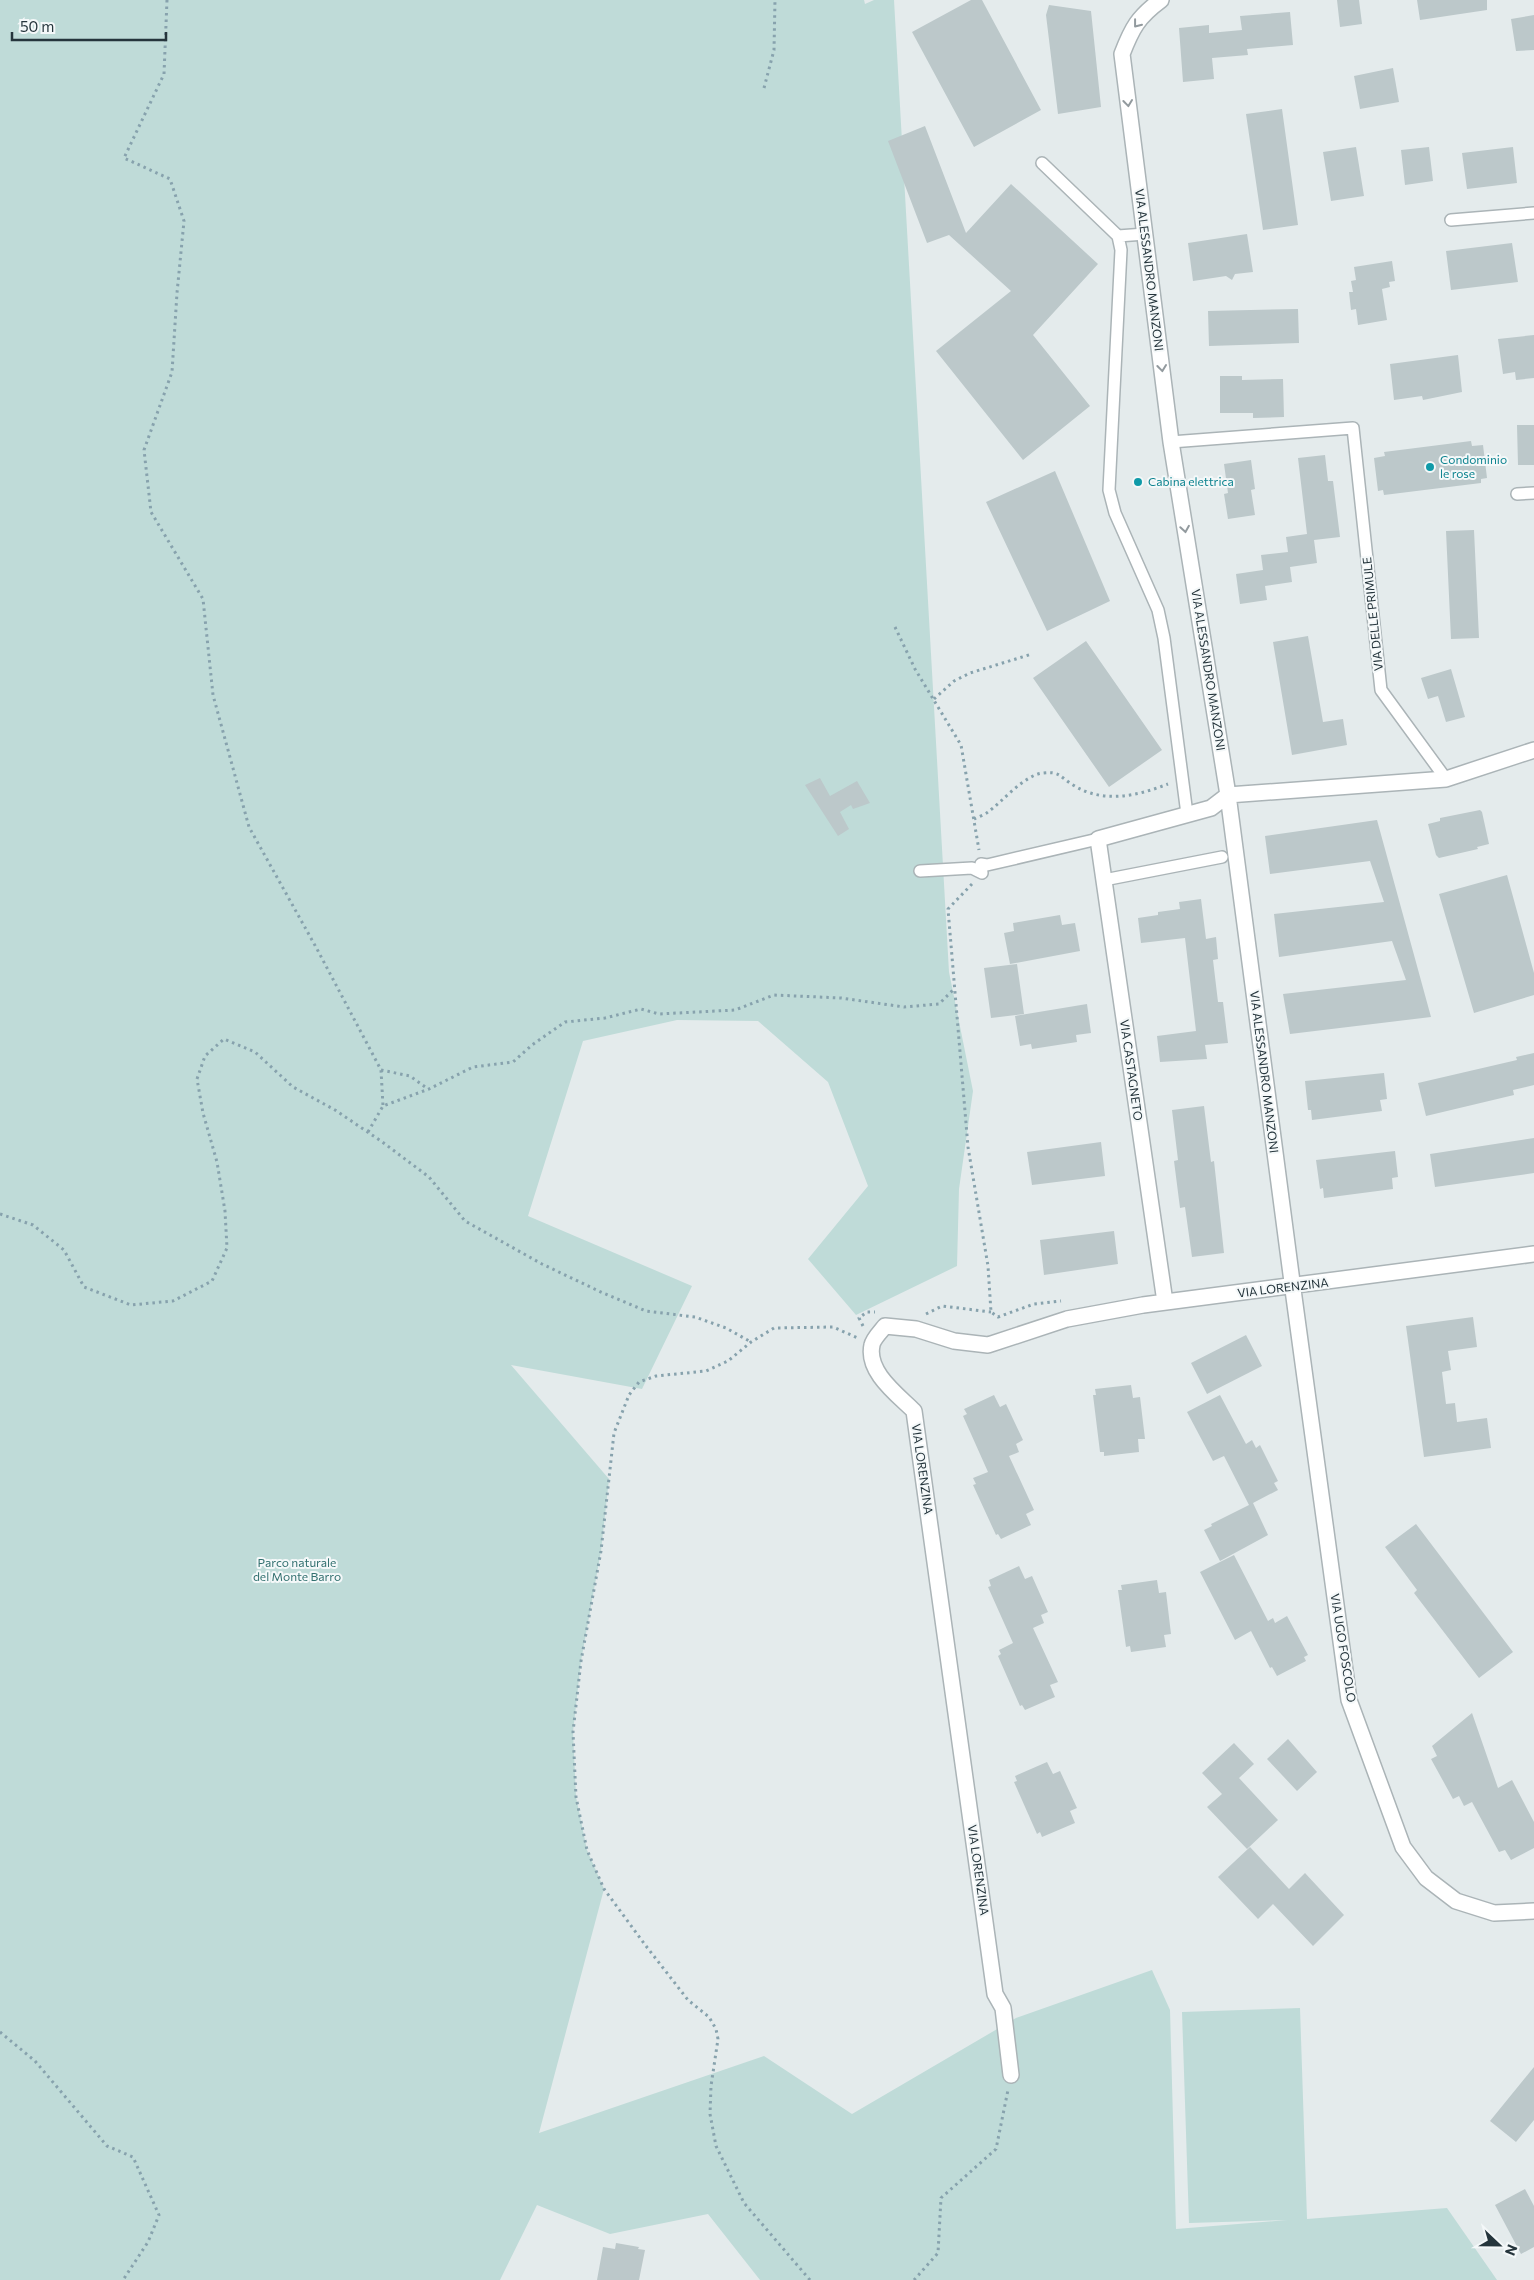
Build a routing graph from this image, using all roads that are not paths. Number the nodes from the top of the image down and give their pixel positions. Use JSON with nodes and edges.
{"nodes":[{"id":1,"x":1161,"y":0,"type":"edge"},
{"id":2,"x":1042,"y":163,"type":"dead end"},
{"id":3,"x":1534,"y":213,"type":"edge"},
{"id":4,"x":1451,"y":220,"type":"dead end"},
{"id":5,"x":1144,"y":234,"type":"junction"},
{"id":6,"x":1118,"y":236,"type":"junction"},
{"id":7,"x":1171,"y":442,"type":"junction"},
{"id":8,"x":1517,"y":494,"type":"dead end"},
{"id":9,"x":1534,"y":494,"type":"edge"},
{"id":10,"x":1534,"y":750,"type":"edge"},
{"id":11,"x":1446,"y":780,"type":"junction"},
{"id":12,"x":1228,"y":795,"type":"junction"},
{"id":13,"x":1187,"y":814,"type":"junction"},
{"id":14,"x":1098,"y":839,"type":"junction"},
{"id":15,"x":1222,"y":856,"type":"dead end"},
{"id":16,"x":920,"y":870,"type":"dead end"},
{"id":17,"x":1104,"y":880,"type":"junction"},
{"id":18,"x":1534,"y":1254,"type":"edge"},
{"id":19,"x":1292,"y":1287,"type":"junction"},
{"id":20,"x":1165,"y":1302,"type":"junction"},
{"id":21,"x":1534,"y":1911,"type":"edge"},
{"id":22,"x":1011,"y":2075,"type":"road end"}],
"edges":[{"from":1,"to":5,"type":"street","name":"VIA ALESSANDRO MANZONI","one_way":true},
{"from":2,"to":6,"type":"lane"},
{"from":3,"to":4,"type":"lane"},
{"from":5,"to":6,"type":"lane"},
{"from":5,"to":7,"type":"street","name":"VIA ALESSANDRO MANZONI","one_way":true},
{"from":6,"to":13,"type":"lane"},
{"from":7,"to":11,"type":"lane","name":"VIA DELLE PRIMULE"},
{"from":7,"to":12,"type":"street","name":"VIA ALESSANDRO MANZONI","one_way":true},
{"from":8,"to":9,"type":"lane"},
{"from":10,"to":11,"type":"street"},
{"from":11,"to":12,"type":"street"},
{"from":12,"to":13,"type":"street"},
{"from":12,"to":19,"type":"street","name":"VIA ALESSANDRO MANZONI"},
{"from":13,"to":14,"type":"street"},
{"from":14,"to":16,"type":"lane"},
{"from":14,"to":17,"type":"street","name":"VIA CASTAGNETO"},
{"from":15,"to":17,"type":"lane"},
{"from":17,"to":20,"type":"street","name":"VIA CASTAGNETO"},
{"from":18,"to":19,"type":"street","name":"VIA LORENZINA"},
{"from":19,"to":20,"type":"street","name":"VIA LORENZINA"},
{"from":19,"to":21,"type":"street","name":"VIA UGO FOSCOLO"},
{"from":20,"to":22,"type":"street","name":"VIA LORENZINA"}]}
